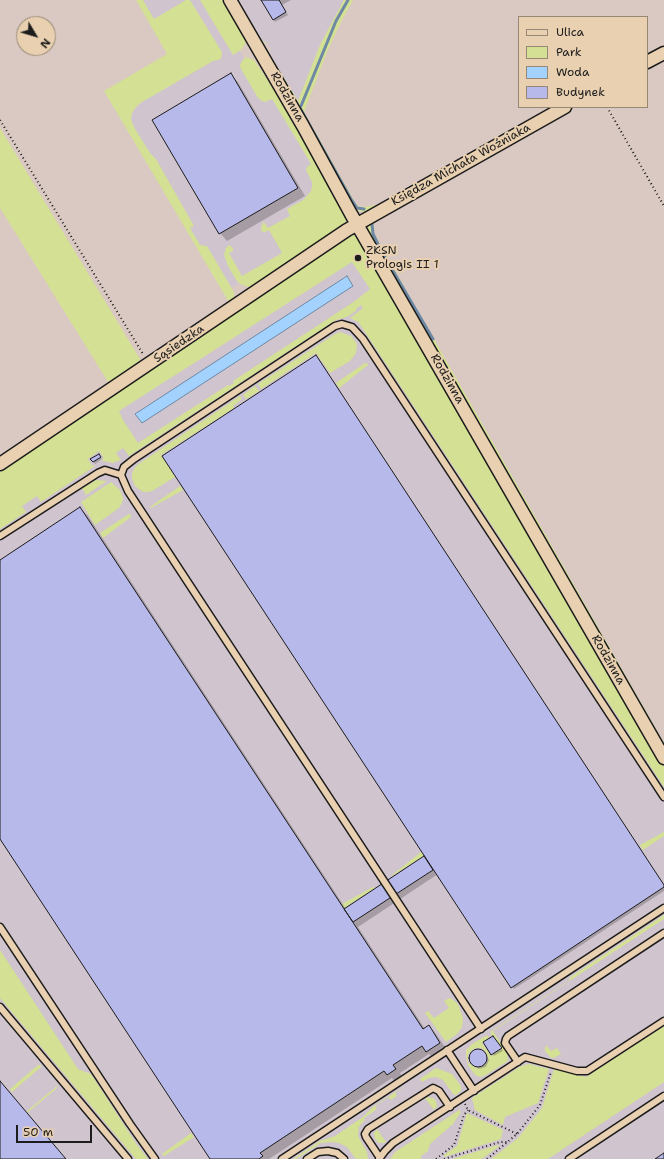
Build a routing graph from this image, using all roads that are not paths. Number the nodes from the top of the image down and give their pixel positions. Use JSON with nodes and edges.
{"nodes":[{"id":1,"x":230,"y":0,"type":"edge"},
{"id":2,"x":664,"y":53,"type":"edge"},
{"id":3,"x":648,"y":61,"type":"edge"},
{"id":4,"x":563,"y":108,"type":"edge"},
{"id":5,"x":357,"y":224,"type":"junction"},
{"id":6,"x":0,"y":464,"type":"edge"},
{"id":7,"x":120,"y":475,"type":"junction"},
{"id":8,"x":0,"y":536,"type":"edge"},
{"id":9,"x":664,"y":758,"type":"edge"},
{"id":10,"x":664,"y":797,"type":"edge"},
{"id":11,"x":664,"y":908,"type":"edge"},
{"id":12,"x":0,"y":927,"type":"edge"},
{"id":13,"x":664,"y":932,"type":"edge"},
{"id":14,"x":0,"y":1007,"type":"edge"},
{"id":15,"x":664,"y":1021,"type":"edge"},
{"id":16,"x":481,"y":1029,"type":"junction"},
{"id":17,"x":448,"y":1050,"type":"junction"},
{"id":18,"x":518,"y":1062,"type":"junction"},
{"id":19,"x":474,"y":1091,"type":"junction"},
{"id":20,"x":664,"y":1096,"type":"edge"},
{"id":21,"x":450,"y":1107,"type":"junction"},
{"id":22,"x":380,"y":1158,"type":"edge"},
{"id":23,"x":128,"y":1159,"type":"edge"},
{"id":24,"x":155,"y":1159,"type":"edge"},
{"id":25,"x":282,"y":1159,"type":"edge"},
{"id":26,"x":307,"y":1159,"type":"edge"},
{"id":27,"x":344,"y":1159,"type":"edge"},
{"id":28,"x":569,"y":1159,"type":"edge"}],
"edges":[{"from":1,"to":5,"type":"street","name":"Rodzinna"},
{"from":2,"to":3,"type":"street"},
{"from":4,"to":5,"type":"street","name":"Księdza Michała Woźniaka"},
{"from":5,"to":6,"type":"street","name":"Sąsiedzka"},
{"from":5,"to":9,"type":"street","name":"Rodzinna"},
{"from":7,"to":8,"type":"lane"},
{"from":7,"to":10,"type":"lane"},
{"from":7,"to":16,"type":"lane"},
{"from":11,"to":16,"type":"lane"},
{"from":12,"to":24,"type":"lane"},
{"from":13,"to":18,"type":"lane"},
{"from":14,"to":23,"type":"lane"},
{"from":15,"to":18,"type":"lane"},
{"from":16,"to":17,"type":"lane"},
{"from":17,"to":19,"type":"lane"},
{"from":17,"to":25,"type":"lane"},
{"from":18,"to":19,"type":"lane"},
{"from":19,"to":21,"type":"lane"},
{"from":20,"to":28,"type":"lane"},
{"from":21,"to":22,"type":"lane"},
{"from":21,"to":22,"type":"lane"},
{"from":26,"to":27,"type":"lane"}]}
